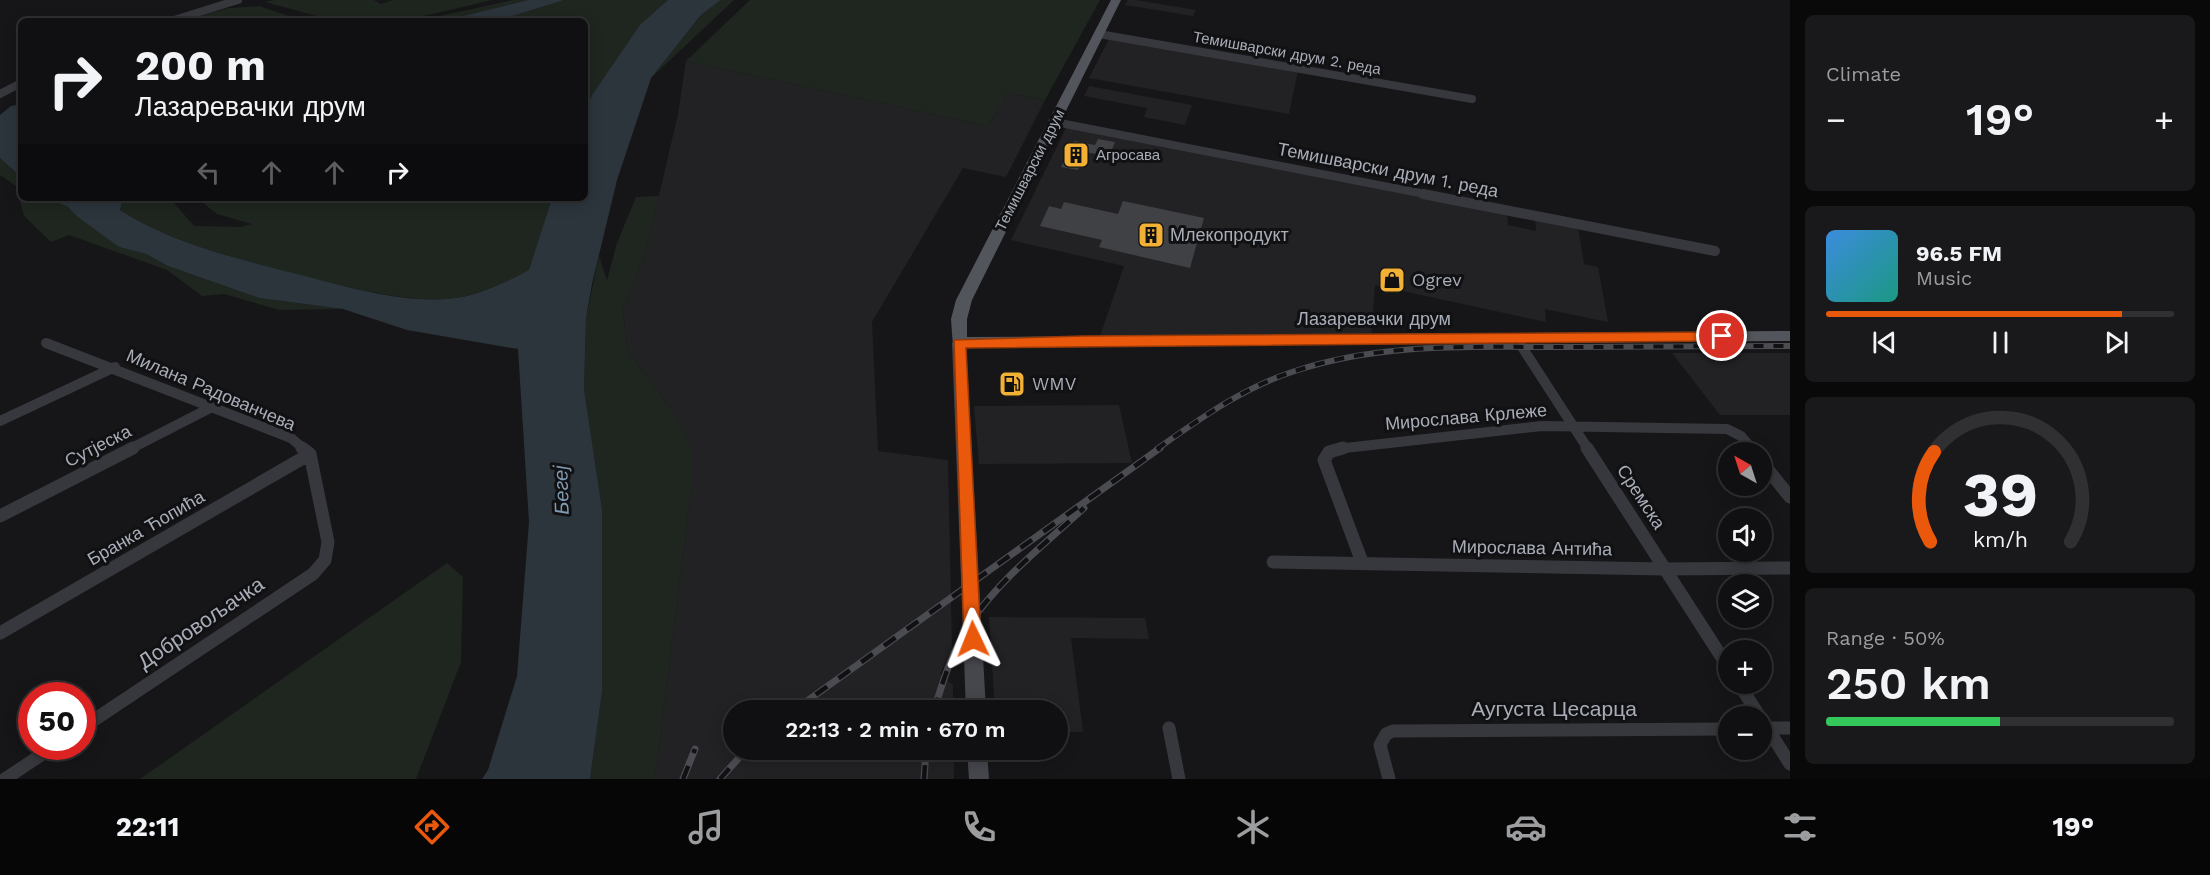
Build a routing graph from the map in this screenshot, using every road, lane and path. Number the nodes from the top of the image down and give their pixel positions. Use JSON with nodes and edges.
{"nodes":[{"id":1,"x":238,"y":0,"type":"edge"},
{"id":2,"x":1116,"y":0,"type":"edge"},
{"id":3,"x":181,"y":18,"type":"edge"},
{"id":4,"x":1099,"y":34,"type":"junction"},
{"id":5,"x":18,"y":85,"type":"edge"},
{"id":6,"x":18,"y":93,"type":"edge"},
{"id":7,"x":0,"y":94,"type":"edge"},
{"id":8,"x":1472,"y":99,"type":"dead end"},
{"id":9,"x":1054,"y":122,"type":"junction"},
{"id":10,"x":1715,"y":251,"type":"dead end"},
{"id":11,"x":1790,"y":336,"type":"edge"},
{"id":12,"x":46,"y":343,"type":"dead end"},
{"id":13,"x":959,"y":344,"type":"junction"},
{"id":14,"x":1522,"y":347,"type":"dead end"},
{"id":15,"x":115,"y":367,"type":"junction"},
{"id":16,"x":212,"y":407,"type":"junction"},
{"id":17,"x":0,"y":421,"type":"edge"},
{"id":18,"x":1574,"y":426,"type":"junction"},
{"id":19,"x":1746,"y":442,"type":"edge"},
{"id":20,"x":310,"y":454,"type":"junction"},
{"id":21,"x":1772,"y":475,"type":"edge"},
{"id":22,"x":1790,"y":497,"type":"edge"},
{"id":23,"x":0,"y":516,"type":"edge"},
{"id":24,"x":328,"y":542,"type":"joint"},
{"id":25,"x":1273,"y":562,"type":"dead end"},
{"id":26,"x":1362,"y":562,"type":"junction"},
{"id":27,"x":1790,"y":568,"type":"edge"},
{"id":28,"x":1665,"y":569,"type":"junction"},
{"id":29,"x":0,"y":633,"type":"edge"},
{"id":30,"x":1718,"y":651,"type":"edge"},
{"id":31,"x":975,"y":700,"type":"edge"},
{"id":32,"x":96,"y":719,"type":"edge"},
{"id":33,"x":1772,"y":725,"type":"edge"},
{"id":34,"x":1169,"y":728,"type":"dead end"},
{"id":35,"x":1790,"y":728,"type":"edge"},
{"id":36,"x":1718,"y":729,"type":"edge"},
{"id":37,"x":1772,"y":738,"type":"edge"},
{"id":38,"x":34,"y":760,"type":"edge"},
{"id":39,"x":978,"y":760,"type":"edge"},
{"id":40,"x":1790,"y":764,"type":"edge"},
{"id":41,"x":6,"y":779,"type":"edge"},
{"id":42,"x":979,"y":779,"type":"edge"},
{"id":43,"x":1179,"y":779,"type":"edge"},
{"id":44,"x":1389,"y":779,"type":"edge"}],
"edges":[{"from":1,"to":3,"type":"street"},
{"from":2,"to":4,"type":"main road","name":"Темишварски друм"},
{"from":4,"to":8,"type":"street","name":"Темишварски друм 2. реда"},
{"from":4,"to":9,"type":"main road","name":"Темишварски друм"},
{"from":5,"to":7,"type":"street"},
{"from":6,"to":7,"type":"street"},
{"from":9,"to":10,"type":"street","name":"Темишварски друм 1. реда"},
{"from":9,"to":13,"type":"main road","name":"Темишварски друм"},
{"from":11,"to":13,"type":"main road","name":"Лазаревачки друм"},
{"from":12,"to":15,"type":"street","name":"Милана Радованчева"},
{"from":13,"to":31,"type":"main road"},
{"from":14,"to":18,"type":"street","name":"Сремска"},
{"from":15,"to":16,"type":"street","name":"Милана Радованчева"},
{"from":15,"to":17,"type":"street"},
{"from":16,"to":20,"type":"street","name":"Милана Радованчева"},
{"from":16,"to":23,"type":"street","name":"Сутјеска"},
{"from":18,"to":19,"type":"street","name":"Мирослава Крлеже"},
{"from":18,"to":26,"type":"street","name":"Мирослава Крлеже"},
{"from":18,"to":28,"type":"street","name":"Сремска"},
{"from":20,"to":24,"type":"street","name":"Милана Радованчева"},
{"from":20,"to":29,"type":"street","name":"Бранка Ћопића"},
{"from":21,"to":22,"type":"street"},
{"from":24,"to":32,"type":"street","name":"Добровољачка"},
{"from":25,"to":26,"type":"street","name":"Мирослава Антића"},
{"from":26,"to":28,"type":"street","name":"Мирослава Антића"},
{"from":27,"to":28,"type":"street","name":"Мирослава Антића"},
{"from":28,"to":30,"type":"street","name":"Сремска"},
{"from":33,"to":35,"type":"street"},
{"from":34,"to":43,"type":"street"},
{"from":36,"to":44,"type":"street","name":"Аугуста Цесарца"},
{"from":37,"to":40,"type":"street"},
{"from":38,"to":41,"type":"street"},
{"from":39,"to":42,"type":"main road"}]}
